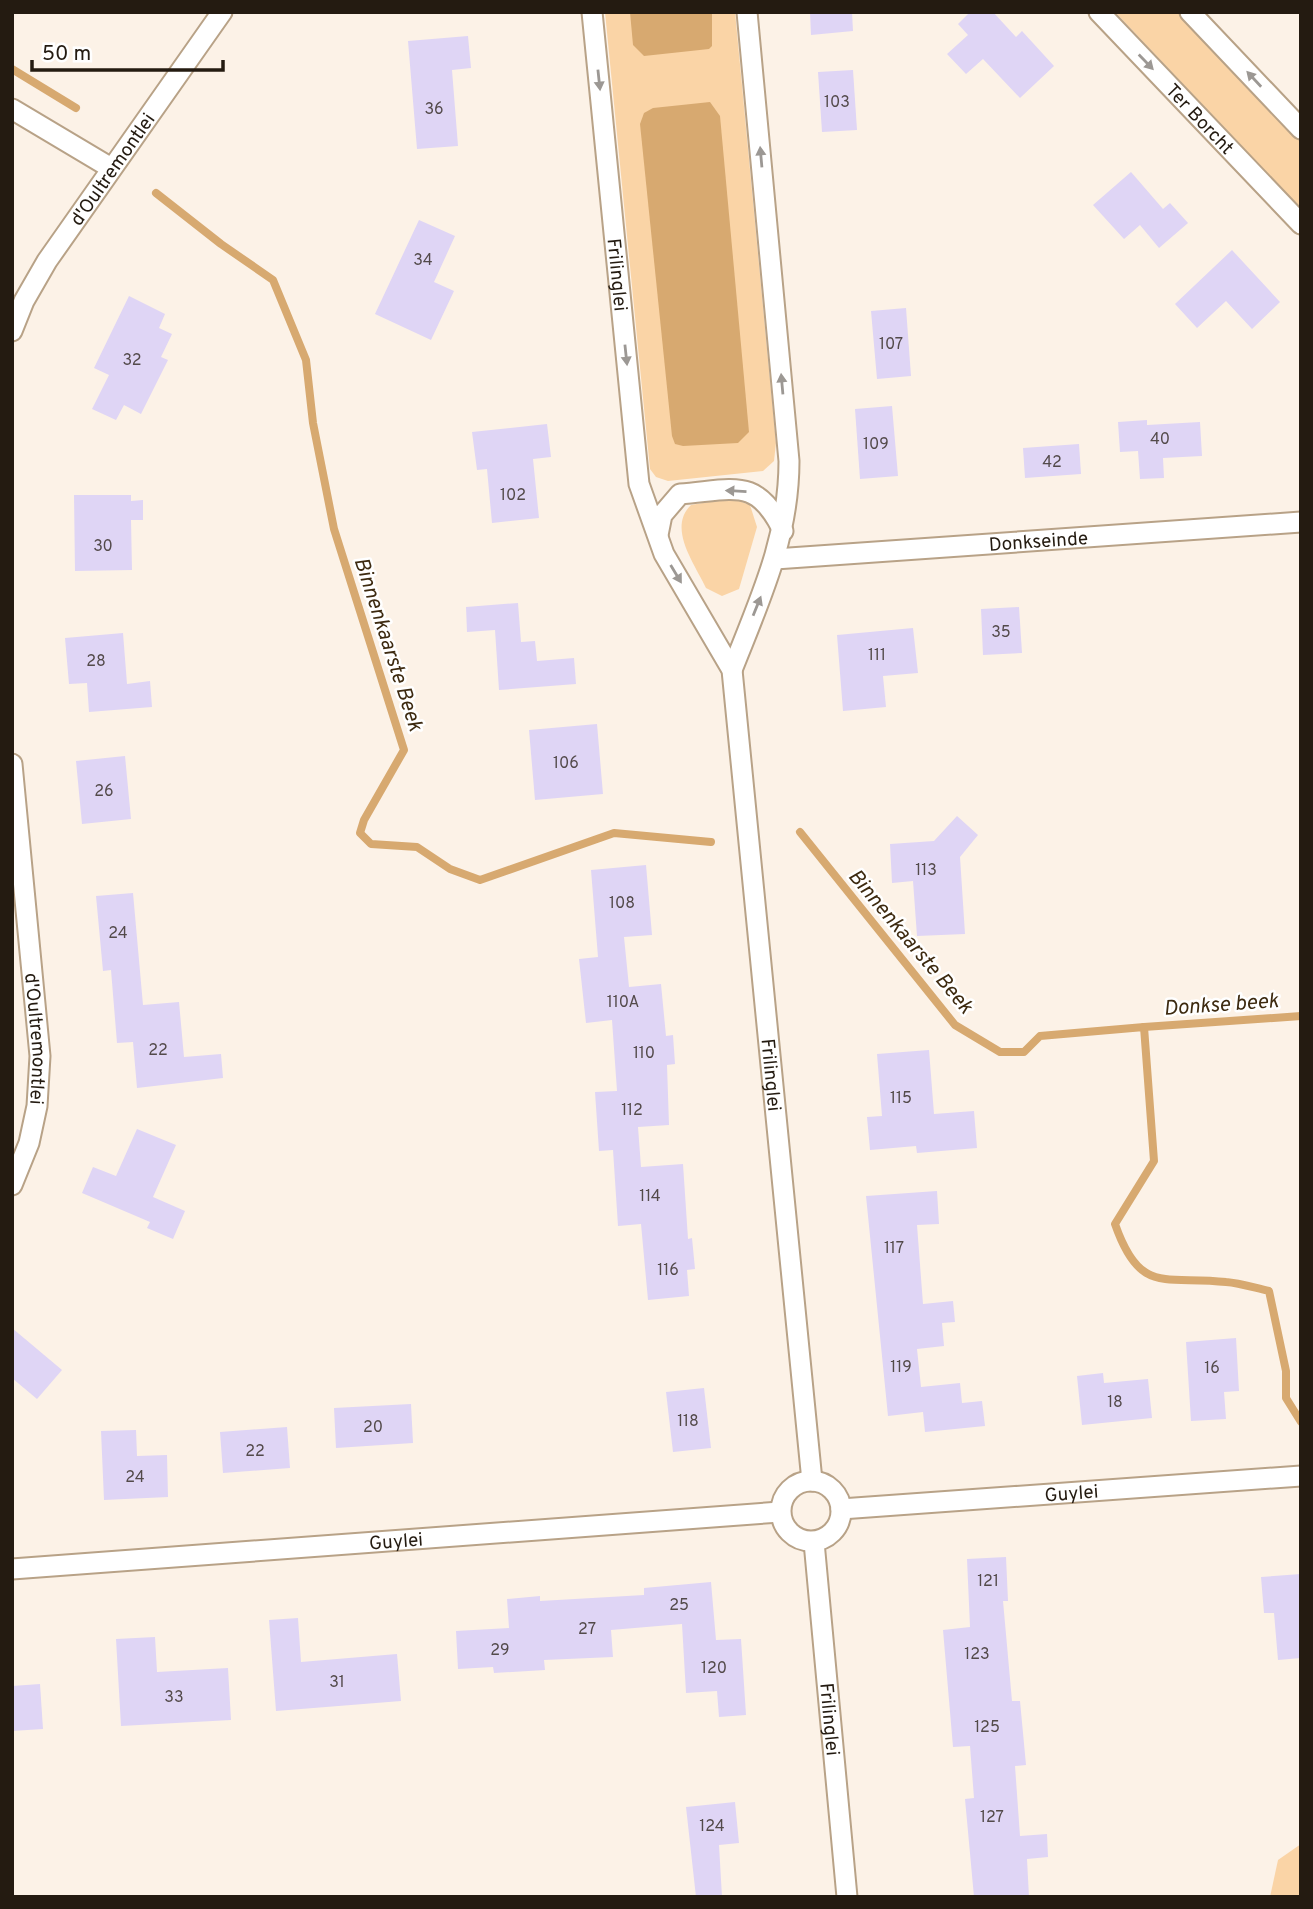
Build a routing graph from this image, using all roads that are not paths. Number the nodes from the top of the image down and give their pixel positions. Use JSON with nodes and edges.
{"nodes":[{"id":1,"x":222,"y":12,"type":"edge"},
{"id":2,"x":592,"y":12,"type":"edge"},
{"id":3,"x":747,"y":12,"type":"edge"},
{"id":4,"x":1100,"y":12,"type":"edge"},
{"id":5,"x":1190,"y":12,"type":"edge"},
{"id":6,"x":12,"y":109,"type":"edge"},
{"id":7,"x":1301,"y":129,"type":"edge"},
{"id":8,"x":111,"y":169,"type":"junction"},
{"id":9,"x":1301,"y":224,"type":"edge"},
{"id":10,"x":12,"y":331,"type":"edge"},
{"id":11,"x":1301,"y":522,"type":"edge"},
{"id":12,"x":783,"y":531,"type":"junction"},
{"id":13,"x":658,"y":535,"type":"junction"},
{"id":14,"x":775,"y":559,"type":"junction"},
{"id":15,"x":732,"y":670,"type":"junction"},
{"id":16,"x":12,"y":764,"type":"edge"},
{"id":17,"x":12,"y":1185,"type":"edge"},
{"id":18,"x":1301,"y":1476,"type":"edge"},
{"id":19,"x":812,"y":1481,"type":"junction"},
{"id":20,"x":841,"y":1509,"type":"junction"},
{"id":21,"x":780,"y":1512,"type":"junction"},
{"id":22,"x":814,"y":1542,"type":"junction"},
{"id":23,"x":12,"y":1569,"type":"edge"},
{"id":24,"x":848,"y":1897,"type":"edge"}],
"edges":[{"from":1,"to":8,"type":"street","name":"d'Oultremontlei"},
{"from":2,"to":13,"type":"street","name":"Frilinglei","one_way":true},
{"from":12,"to":3,"type":"street","name":"Frilinglei","one_way":true},
{"from":4,"to":9,"type":"street","name":"Ter Borcht","one_way":true},
{"from":7,"to":5,"type":"street","one_way":true},
{"from":6,"to":8,"type":"street"},
{"from":8,"to":10,"type":"street","name":"d'Oultremontlei"},
{"from":11,"to":14,"type":"street","name":"Donkseinde"},
{"from":12,"to":13,"type":"street","one_way":true},
{"from":12,"to":14,"type":"street","name":"Frilinglei"},
{"from":13,"to":15,"type":"street","name":"Frilinglei","one_way":true},
{"from":15,"to":14,"type":"street","name":"Frilinglei","one_way":true},
{"from":15,"to":19,"type":"street","name":"Frilinglei"},
{"from":16,"to":17,"type":"street","name":"d'Oultremontlei"},
{"from":18,"to":20,"type":"street","name":"Guylei"},
{"from":19,"to":20,"type":"street"},
{"from":19,"to":21,"type":"street"},
{"from":20,"to":22,"type":"street"},
{"from":21,"to":22,"type":"street"},
{"from":21,"to":23,"type":"street","name":"Guylei"},
{"from":22,"to":24,"type":"street","name":"Frilinglei"}]}
